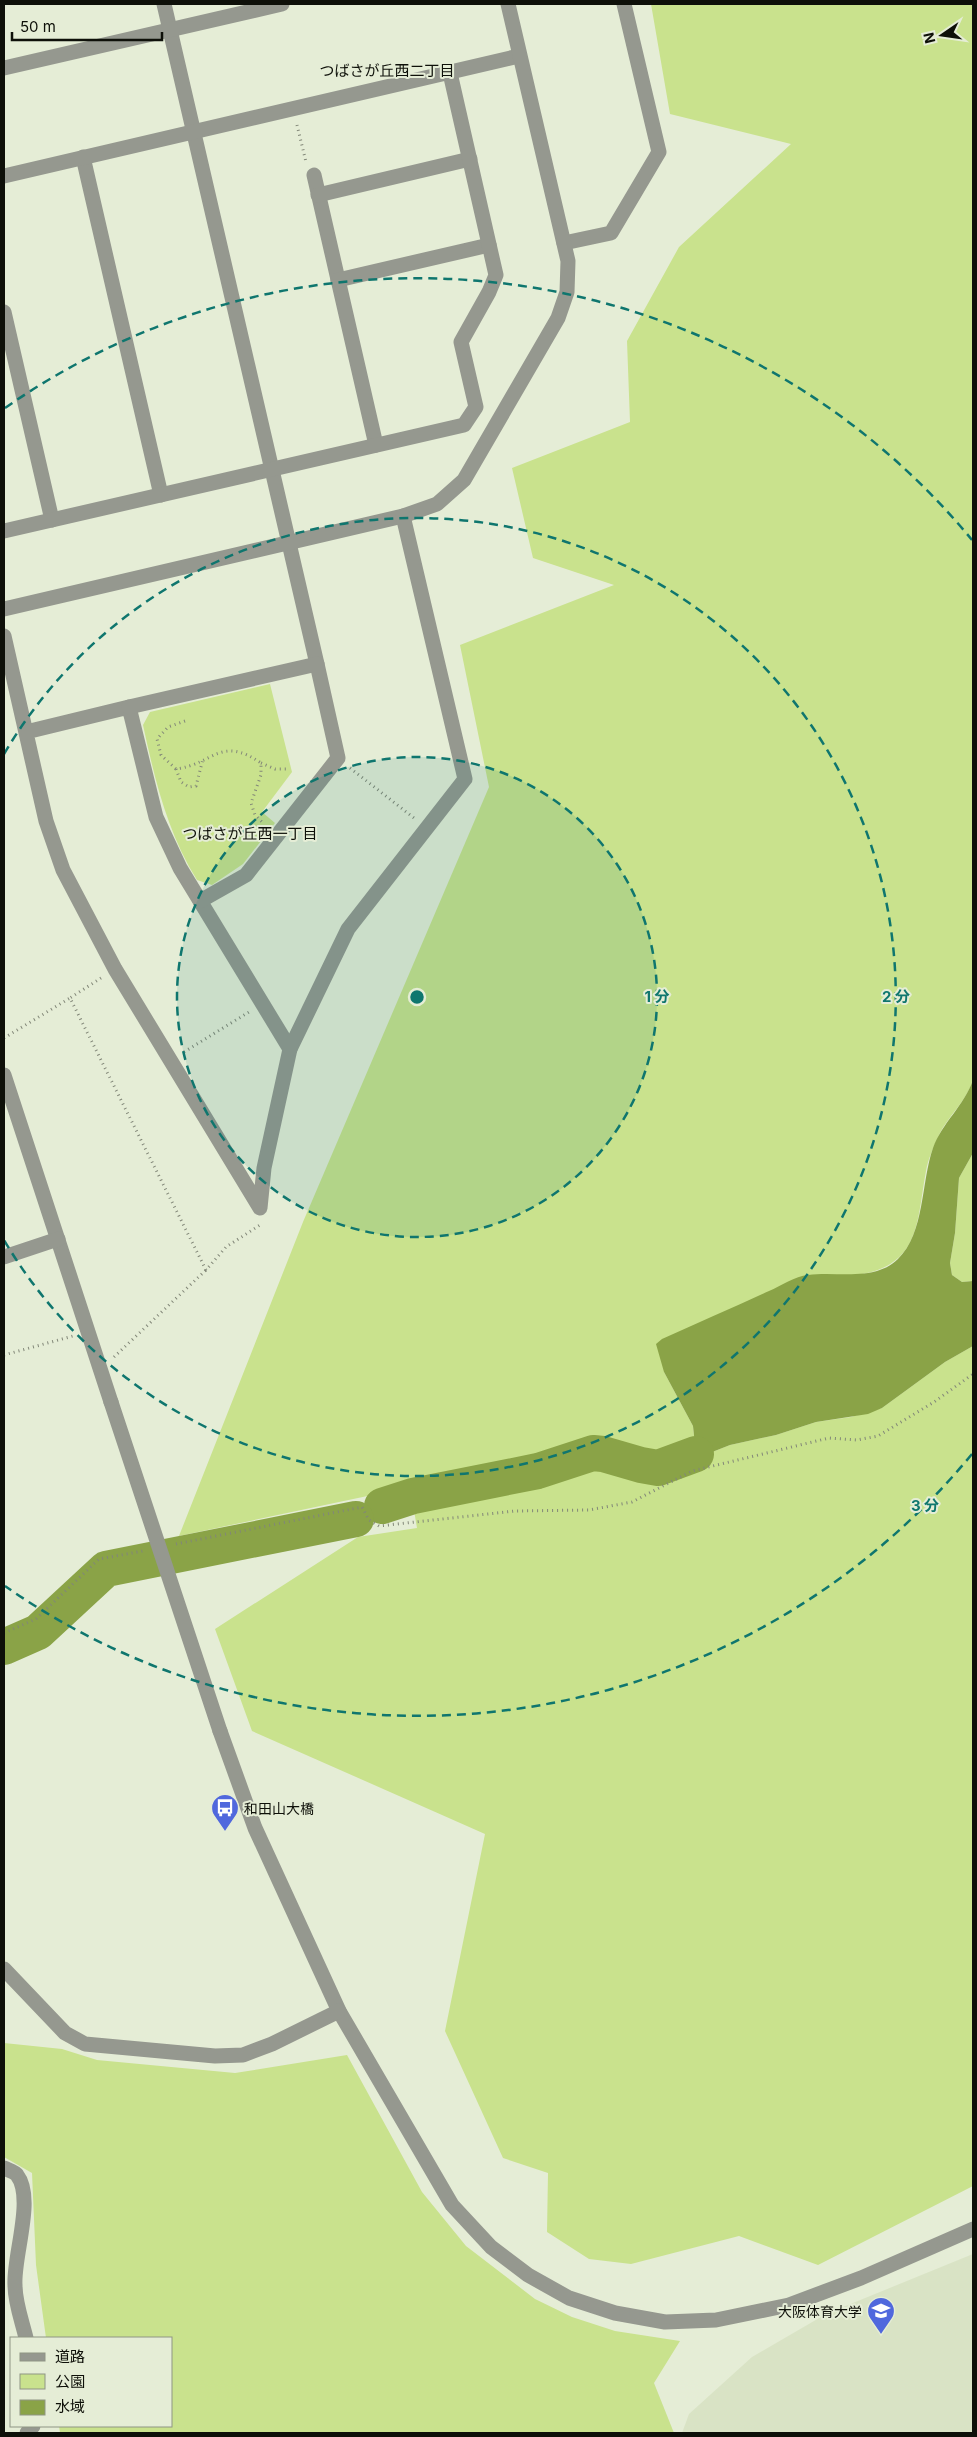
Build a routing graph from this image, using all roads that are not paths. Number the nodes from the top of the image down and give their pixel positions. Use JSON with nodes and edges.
{"nodes":[{"id":1,"x":164,"y":4,"type":"edge"},
{"id":2,"x":282,"y":4,"type":"edge"},
{"id":3,"x":508,"y":4,"type":"edge"},
{"id":4,"x":624,"y":4,"type":"edge"},
{"id":5,"x":170,"y":30,"type":"junction"},
{"id":6,"x":520,"y":56,"type":"junction"},
{"id":7,"x":4,"y":68,"type":"edge"},
{"id":8,"x":450,"y":73,"type":"junction"},
{"id":9,"x":193,"y":132,"type":"junction"},
{"id":10,"x":83,"y":158,"type":"junction"},
{"id":11,"x":470,"y":159,"type":"junction"},
{"id":12,"x":314,"y":175,"type":"road end"},
{"id":13,"x":4,"y":176,"type":"edge"},
{"id":14,"x":318,"y":195,"type":"junction"},
{"id":15,"x":564,"y":243,"type":"junction"},
{"id":16,"x":489,"y":245,"type":"junction"},
{"id":17,"x":338,"y":280,"type":"junction"},
{"id":18,"x":4,"y":312,"type":"edge"},
{"id":19,"x":376,"y":445,"type":"junction"},
{"id":20,"x":272,"y":470,"type":"junction"},
{"id":21,"x":161,"y":495,"type":"junction"},
{"id":22,"x":403,"y":516,"type":"junction"},
{"id":23,"x":52,"y":520,"type":"junction"},
{"id":24,"x":4,"y":531,"type":"edge"},
{"id":25,"x":289,"y":543,"type":"junction"},
{"id":26,"x":4,"y":609,"type":"edge"},
{"id":27,"x":4,"y":636,"type":"edge"},
{"id":28,"x":317,"y":664,"type":"junction"},
{"id":29,"x":129,"y":708,"type":"junction"},
{"id":30,"x":26,"y":732,"type":"junction"},
{"id":31,"x":200,"y":901,"type":"junction"},
{"id":32,"x":290,"y":1049,"type":"junction"},
{"id":33,"x":4,"y":1074,"type":"edge"},
{"id":34,"x":58,"y":1239,"type":"junction"},
{"id":35,"x":4,"y":1257,"type":"edge"},
{"id":36,"x":4,"y":1969,"type":"edge"},
{"id":37,"x":339,"y":2011,"type":"junction"},
{"id":38,"x":4,"y":2168,"type":"edge"},
{"id":39,"x":973,"y":2229,"type":"edge"},
{"id":40,"x":26,"y":2337,"type":"edge"}],
"edges":[{"from":1,"to":5,"type":"street"},
{"from":2,"to":5,"type":"street"},
{"from":3,"to":6,"type":"street"},
{"from":4,"to":15,"type":"street"},
{"from":5,"to":7,"type":"street"},
{"from":5,"to":9,"type":"street"},
{"from":6,"to":8,"type":"street"},
{"from":6,"to":15,"type":"street"},
{"from":8,"to":9,"type":"street"},
{"from":8,"to":11,"type":"street"},
{"from":9,"to":10,"type":"street"},
{"from":9,"to":20,"type":"street"},
{"from":10,"to":13,"type":"street"},
{"from":10,"to":21,"type":"street"},
{"from":11,"to":14,"type":"street"},
{"from":11,"to":16,"type":"street"},
{"from":12,"to":14,"type":"street"},
{"from":14,"to":17,"type":"street"},
{"from":15,"to":22,"type":"street"},
{"from":16,"to":17,"type":"street"},
{"from":16,"to":19,"type":"street"},
{"from":17,"to":19,"type":"street"},
{"from":18,"to":23,"type":"street"},
{"from":19,"to":20,"type":"street"},
{"from":20,"to":21,"type":"street"},
{"from":20,"to":25,"type":"street"},
{"from":21,"to":23,"type":"street"},
{"from":22,"to":25,"type":"street"},
{"from":22,"to":32,"type":"street"},
{"from":23,"to":24,"type":"street"},
{"from":25,"to":26,"type":"street"},
{"from":25,"to":28,"type":"street"},
{"from":27,"to":30,"type":"street"},
{"from":28,"to":29,"type":"street"},
{"from":28,"to":31,"type":"street"},
{"from":29,"to":30,"type":"street"},
{"from":29,"to":31,"type":"street"},
{"from":30,"to":32,"type":"street"},
{"from":31,"to":32,"type":"street"},
{"from":33,"to":34,"type":"street"},
{"from":34,"to":35,"type":"street"},
{"from":34,"to":37,"type":"street","bridge":true},
{"from":36,"to":37,"type":"street"},
{"from":37,"to":39,"type":"street"},
{"from":38,"to":40,"type":"street"}]}
